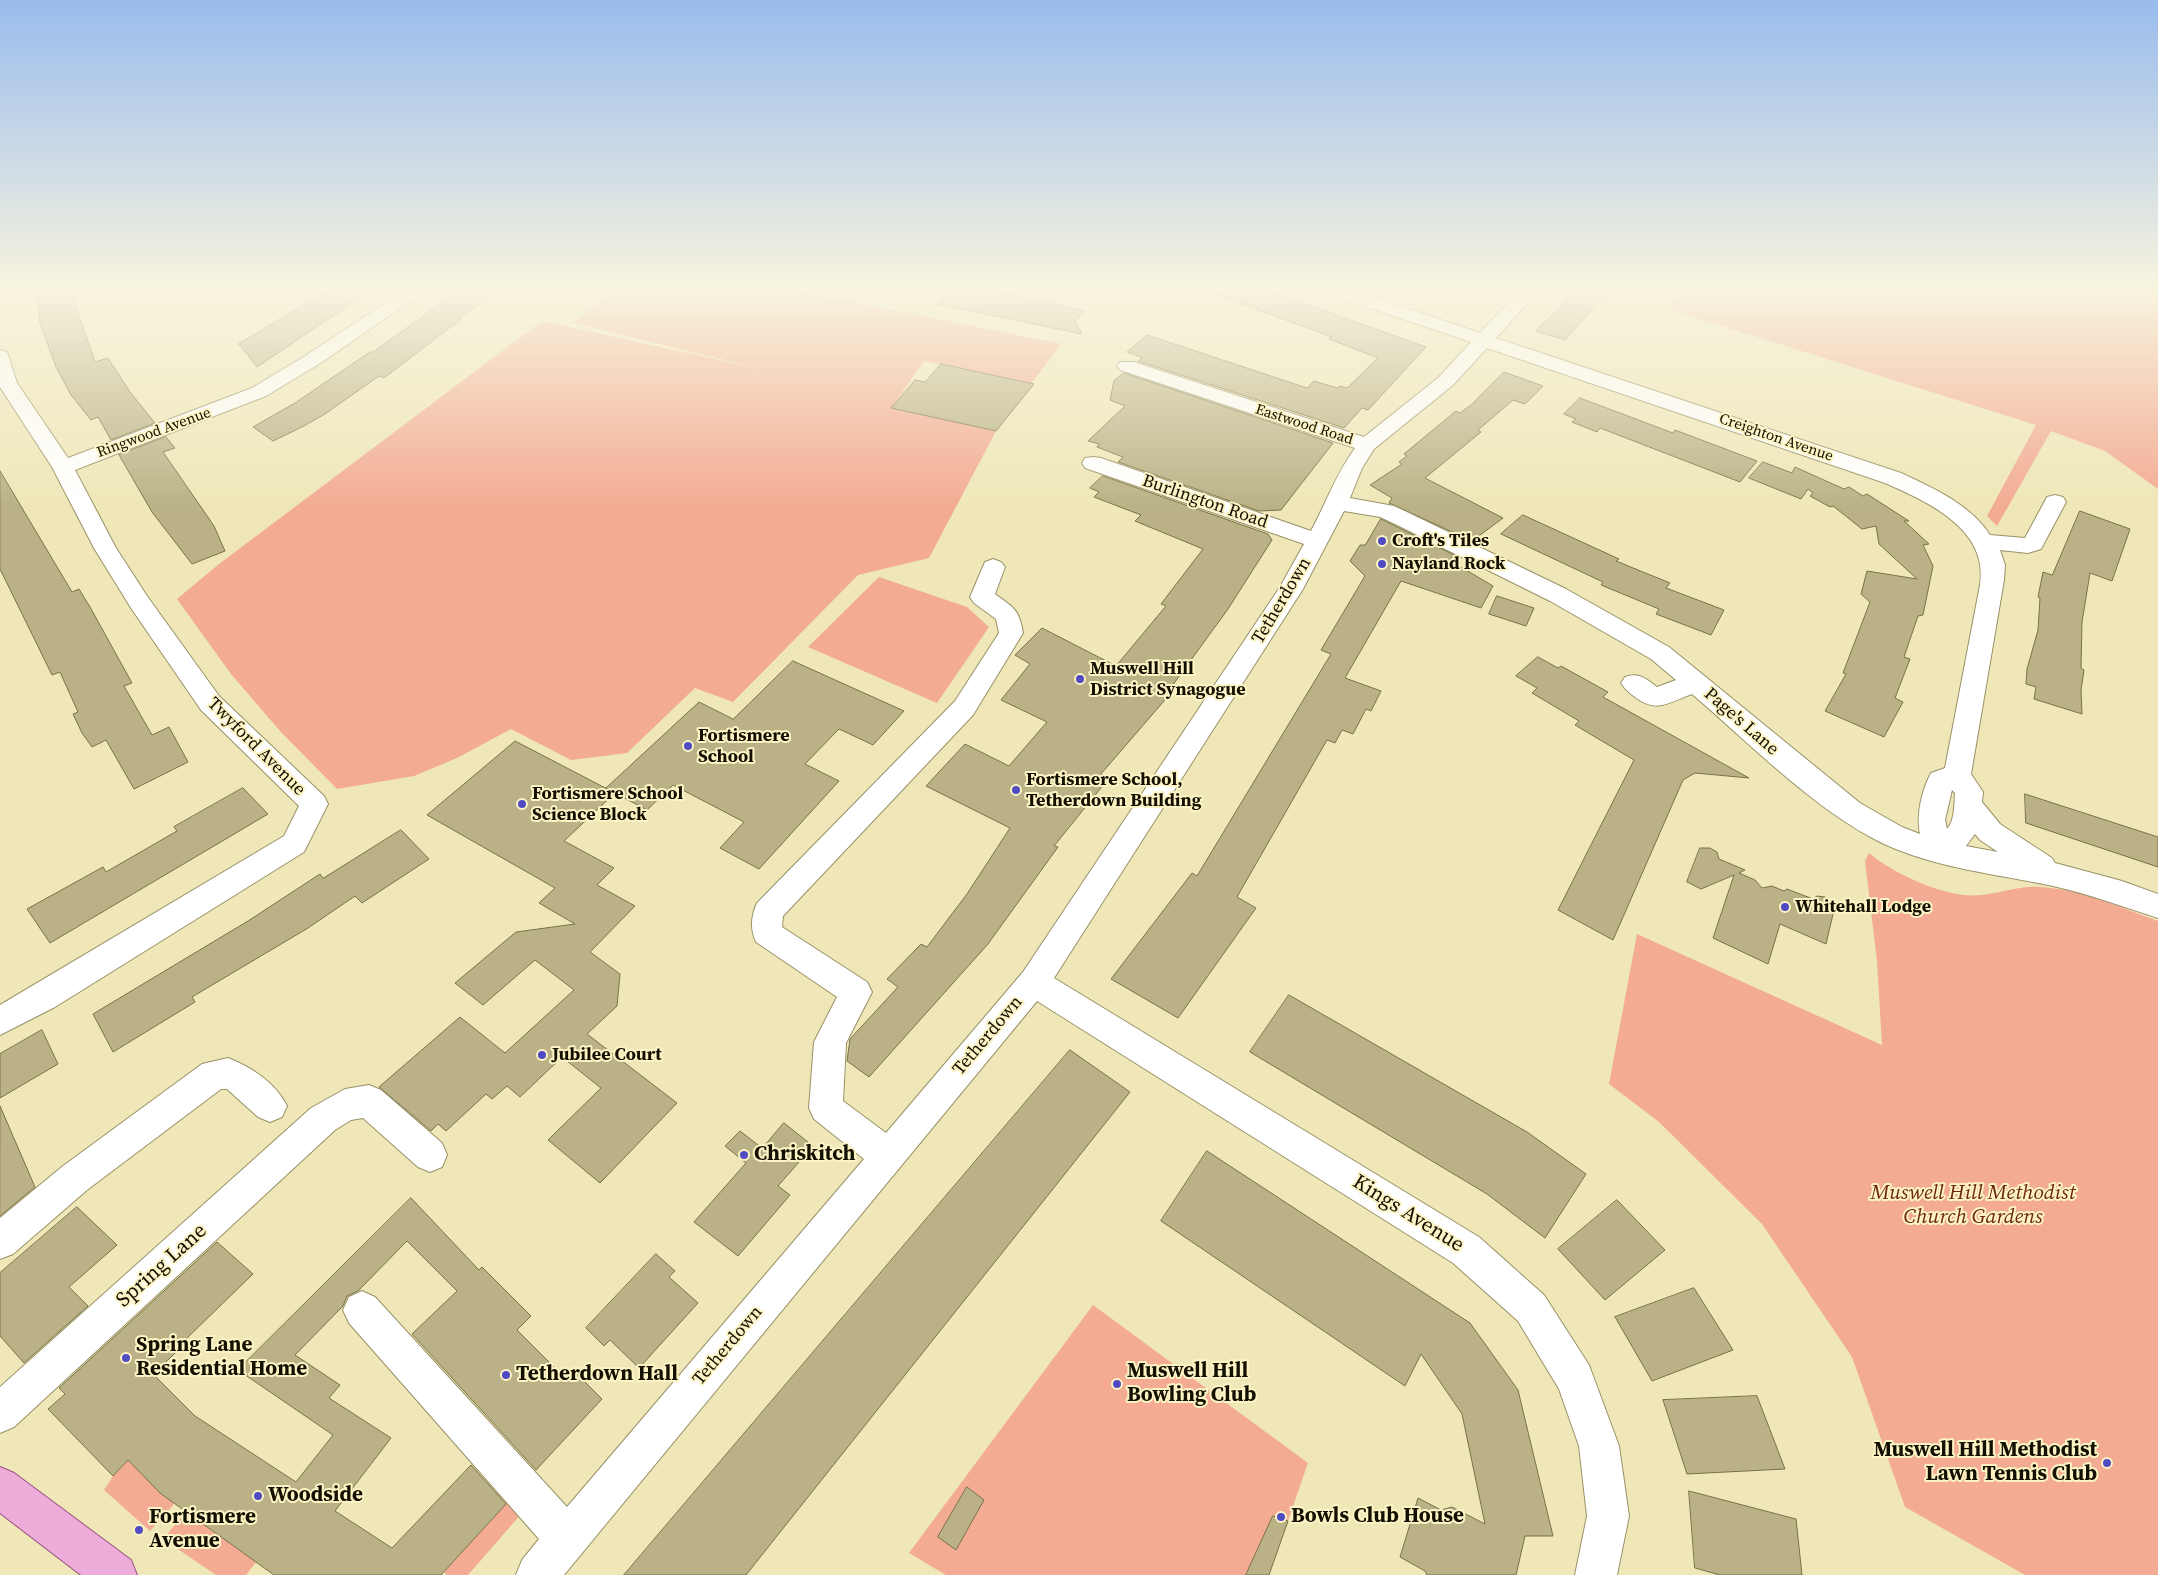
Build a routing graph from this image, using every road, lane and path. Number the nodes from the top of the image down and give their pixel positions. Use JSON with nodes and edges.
{"nodes":[{"id":1,"x":1,"y":360,"type":"edge"},
{"id":2,"x":311,"y":360,"type":"edge"},
{"id":3,"x":1465,"y":360,"type":"edge"},
{"id":4,"x":1548,"y":360,"type":"edge"},
{"id":5,"x":1126,"y":366,"type":"dead end"},
{"id":6,"x":1367,"y":445,"type":"junction"},
{"id":7,"x":1092,"y":463,"type":"dead end"},
{"id":8,"x":63,"y":467,"type":"junction"},
{"id":9,"x":2055,"y":502,"type":"dead end"},
{"id":10,"x":1338,"y":503,"type":"junction"},
{"id":11,"x":1318,"y":541,"type":"junction"},
{"id":12,"x":1982,"y":541,"type":"junction"},
{"id":13,"x":993,"y":568,"type":"dead end"},
{"id":14,"x":1634,"y":682,"type":"dead end"},
{"id":15,"x":1696,"y":683,"type":"junction"},
{"id":16,"x":1957,"y":775,"type":"junction"},
{"id":17,"x":1968,"y":805,"type":"junction"},
{"id":18,"x":1939,"y":852,"type":"junction"},
{"id":19,"x":2056,"y":875,"type":"junction"},
{"id":20,"x":2158,"y":906,"type":"edge"},
{"id":21,"x":1034,"y":982,"type":"junction"},
{"id":22,"x":0,"y":1021,"type":"edge"},
{"id":23,"x":270,"y":1106,"type":"dead end"},
{"id":24,"x":430,"y":1156,"type":"dead end"},
{"id":25,"x":888,"y":1156,"type":"junction"},
{"id":26,"x":0,"y":1241,"type":"edge"},
{"id":27,"x":362,"y":1310,"type":"dead end"},
{"id":28,"x":0,"y":1412,"type":"edge"},
{"id":29,"x":0,"y":1486,"type":"edge"},
{"id":30,"x":567,"y":1539,"type":"junction"},
{"id":31,"x":99,"y":1570,"type":"edge"},
{"id":32,"x":537,"y":1575,"type":"edge"},
{"id":33,"x":1596,"y":1575,"type":"edge"}],
"edges":[{"from":1,"to":8,"type":"street","name":"Twyford Avenue"},
{"from":2,"to":8,"type":"street","name":"Ringwood Avenue"},
{"from":3,"to":6,"type":"street","name":"Tetherdown"},
{"from":4,"to":12,"type":"street","name":"Creighton Avenue"},
{"from":5,"to":6,"type":"street","name":"Eastwood Road"},
{"from":6,"to":10,"type":"street","name":"Tetherdown"},
{"from":7,"to":11,"type":"street","name":"Burlington Road"},
{"from":8,"to":22,"type":"street","name":"Twyford Avenue"},
{"from":9,"to":12,"type":"street"},
{"from":10,"to":11,"type":"street","name":"Tetherdown"},
{"from":10,"to":15,"type":"street","name":"Page's Lane"},
{"from":11,"to":21,"type":"street","name":"Tetherdown"},
{"from":12,"to":16,"type":"street","name":"Creighton Avenue"},
{"from":13,"to":25,"type":"street"},
{"from":14,"to":15,"type":"street"},
{"from":15,"to":18,"type":"street","name":"Page's Lane"},
{"from":16,"to":17,"type":"street"},
{"from":16,"to":18,"type":"street"},
{"from":17,"to":18,"type":"street"},
{"from":17,"to":19,"type":"street"},
{"from":18,"to":19,"type":"street","name":"Page's Lane"},
{"from":19,"to":20,"type":"street","name":"Page's Lane"},
{"from":21,"to":25,"type":"street","name":"Tetherdown"},
{"from":21,"to":33,"type":"street","name":"Kings Avenue"},
{"from":23,"to":26,"type":"street"},
{"from":24,"to":28,"type":"street","name":"Spring Lane"},
{"from":25,"to":30,"type":"street","name":"Tetherdown"},
{"from":27,"to":30,"type":"street"},
{"from":29,"to":31,"type":"main road"},
{"from":30,"to":32,"type":"street","name":"Tetherdown"}]}
